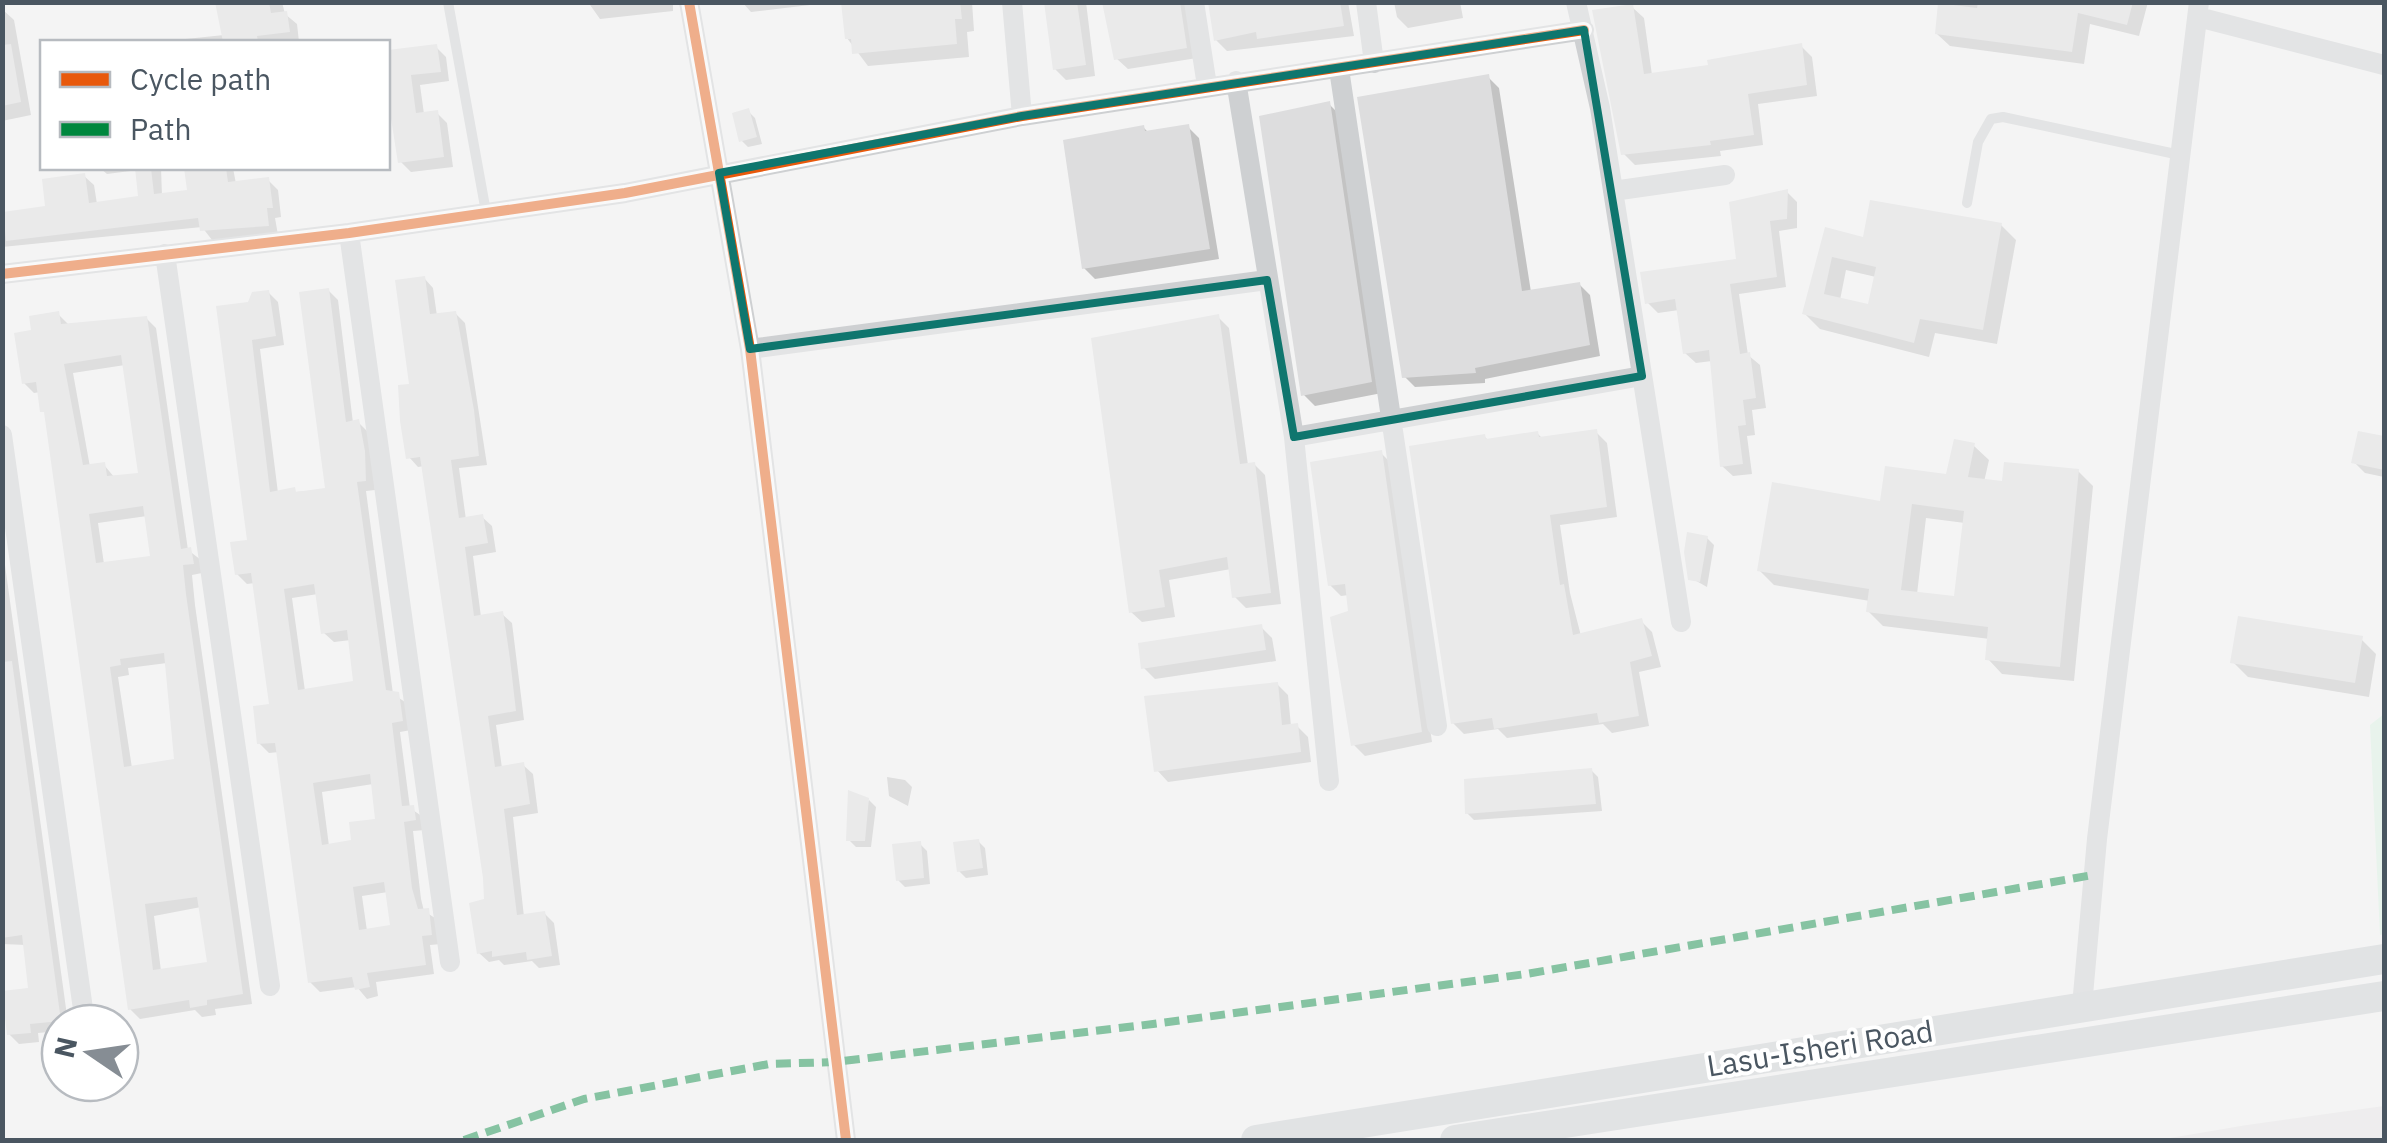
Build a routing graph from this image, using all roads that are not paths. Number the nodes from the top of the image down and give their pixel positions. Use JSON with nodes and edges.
{"nodes":[{"id":1,"x":448,"y":2,"type":"edge"},
{"id":2,"x":689,"y":2,"type":"edge"},
{"id":3,"x":1012,"y":2,"type":"edge"},
{"id":4,"x":1194,"y":2,"type":"edge"},
{"id":5,"x":1366,"y":2,"type":"edge"},
{"id":6,"x":1576,"y":2,"type":"edge"},
{"id":7,"x":2198,"y":10,"type":"edge"},
{"id":8,"x":1584,"y":30,"type":"junction"},
{"id":9,"x":1374,"y":63,"type":"junction"},
{"id":10,"x":2384,"y":65,"type":"edge"},
{"id":11,"x":1340,"y":68,"type":"junction"},
{"id":12,"x":1236,"y":81,"type":"junction"},
{"id":13,"x":1207,"y":86,"type":"junction"},
{"id":14,"x":1022,"y":116,"type":"junction"},
{"id":15,"x":2181,"y":156,"type":"junction"},
{"id":16,"x":719,"y":173,"type":"junction"},
{"id":17,"x":1725,"y":175,"type":"dead end"},
{"id":18,"x":1613,"y":191,"type":"junction"},
{"id":19,"x":1967,"y":202,"type":"dead end"},
{"id":20,"x":486,"y":214,"type":"junction"},
{"id":21,"x":350,"y":233,"type":"junction"},
{"id":22,"x":165,"y":254,"type":"junction"},
{"id":23,"x":2,"y":274,"type":"edge"},
{"id":24,"x":1268,"y":280,"type":"junction"},
{"id":25,"x":750,"y":349,"type":"junction"},
{"id":26,"x":1642,"y":376,"type":"junction"},
{"id":27,"x":1390,"y":417,"type":"junction"},
{"id":28,"x":2,"y":435,"type":"edge"},
{"id":29,"x":1294,"y":436,"type":"junction"},
{"id":30,"x":1681,"y":622,"type":"dead end"},
{"id":31,"x":1437,"y":726,"type":"dead end"},
{"id":32,"x":1329,"y":781,"type":"dead end"},
{"id":33,"x":2384,"y":959,"type":"edge"},
{"id":34,"x":450,"y":962,"type":"dead end"},
{"id":35,"x":270,"y":986,"type":"dead end"},
{"id":36,"x":2384,"y":996,"type":"edge"},
{"id":37,"x":82,"y":1003,"type":"edge"},
{"id":38,"x":2082,"y":1006,"type":"junction"},
{"id":39,"x":846,"y":1140,"type":"edge"},
{"id":40,"x":1256,"y":1140,"type":"edge"},
{"id":41,"x":1455,"y":1140,"type":"edge"}],
"edges":[{"from":1,"to":20,"type":"lane"},
{"from":2,"to":16,"type":"street"},
{"from":3,"to":14,"type":"street"},
{"from":4,"to":13,"type":"street"},
{"from":5,"to":9,"type":"street"},
{"from":6,"to":8,"type":"street"},
{"from":7,"to":10,"type":"street"},
{"from":7,"to":15,"type":"street"},
{"from":8,"to":9,"type":"street"},
{"from":8,"to":18,"type":"street"},
{"from":9,"to":11,"type":"street"},
{"from":11,"to":12,"type":"street"},
{"from":11,"to":27,"type":"street"},
{"from":12,"to":13,"type":"street"},
{"from":12,"to":24,"type":"street"},
{"from":13,"to":14,"type":"street"},
{"from":14,"to":16,"type":"street"},
{"from":15,"to":19,"type":"lane"},
{"from":15,"to":38,"type":"street"},
{"from":16,"to":20,"type":"street"},
{"from":16,"to":25,"type":"street"},
{"from":17,"to":18,"type":"street"},
{"from":18,"to":26,"type":"street"},
{"from":20,"to":21,"type":"street"},
{"from":21,"to":22,"type":"street"},
{"from":21,"to":34,"type":"street"},
{"from":22,"to":23,"type":"street"},
{"from":22,"to":35,"type":"street"},
{"from":24,"to":25,"type":"street"},
{"from":24,"to":29,"type":"street"},
{"from":25,"to":39,"type":"street"},
{"from":26,"to":27,"type":"street"},
{"from":26,"to":30,"type":"street"},
{"from":27,"to":29,"type":"street"},
{"from":27,"to":31,"type":"street"},
{"from":28,"to":37,"type":"street"},
{"from":29,"to":32,"type":"street"},
{"from":33,"to":38,"type":"main road","name":"Lasu-Isheri Road"},
{"from":36,"to":41,"type":"main road","name":"Lasu-Isheri Road"},
{"from":38,"to":40,"type":"main road","name":"Lasu-Isheri Road"}]}
